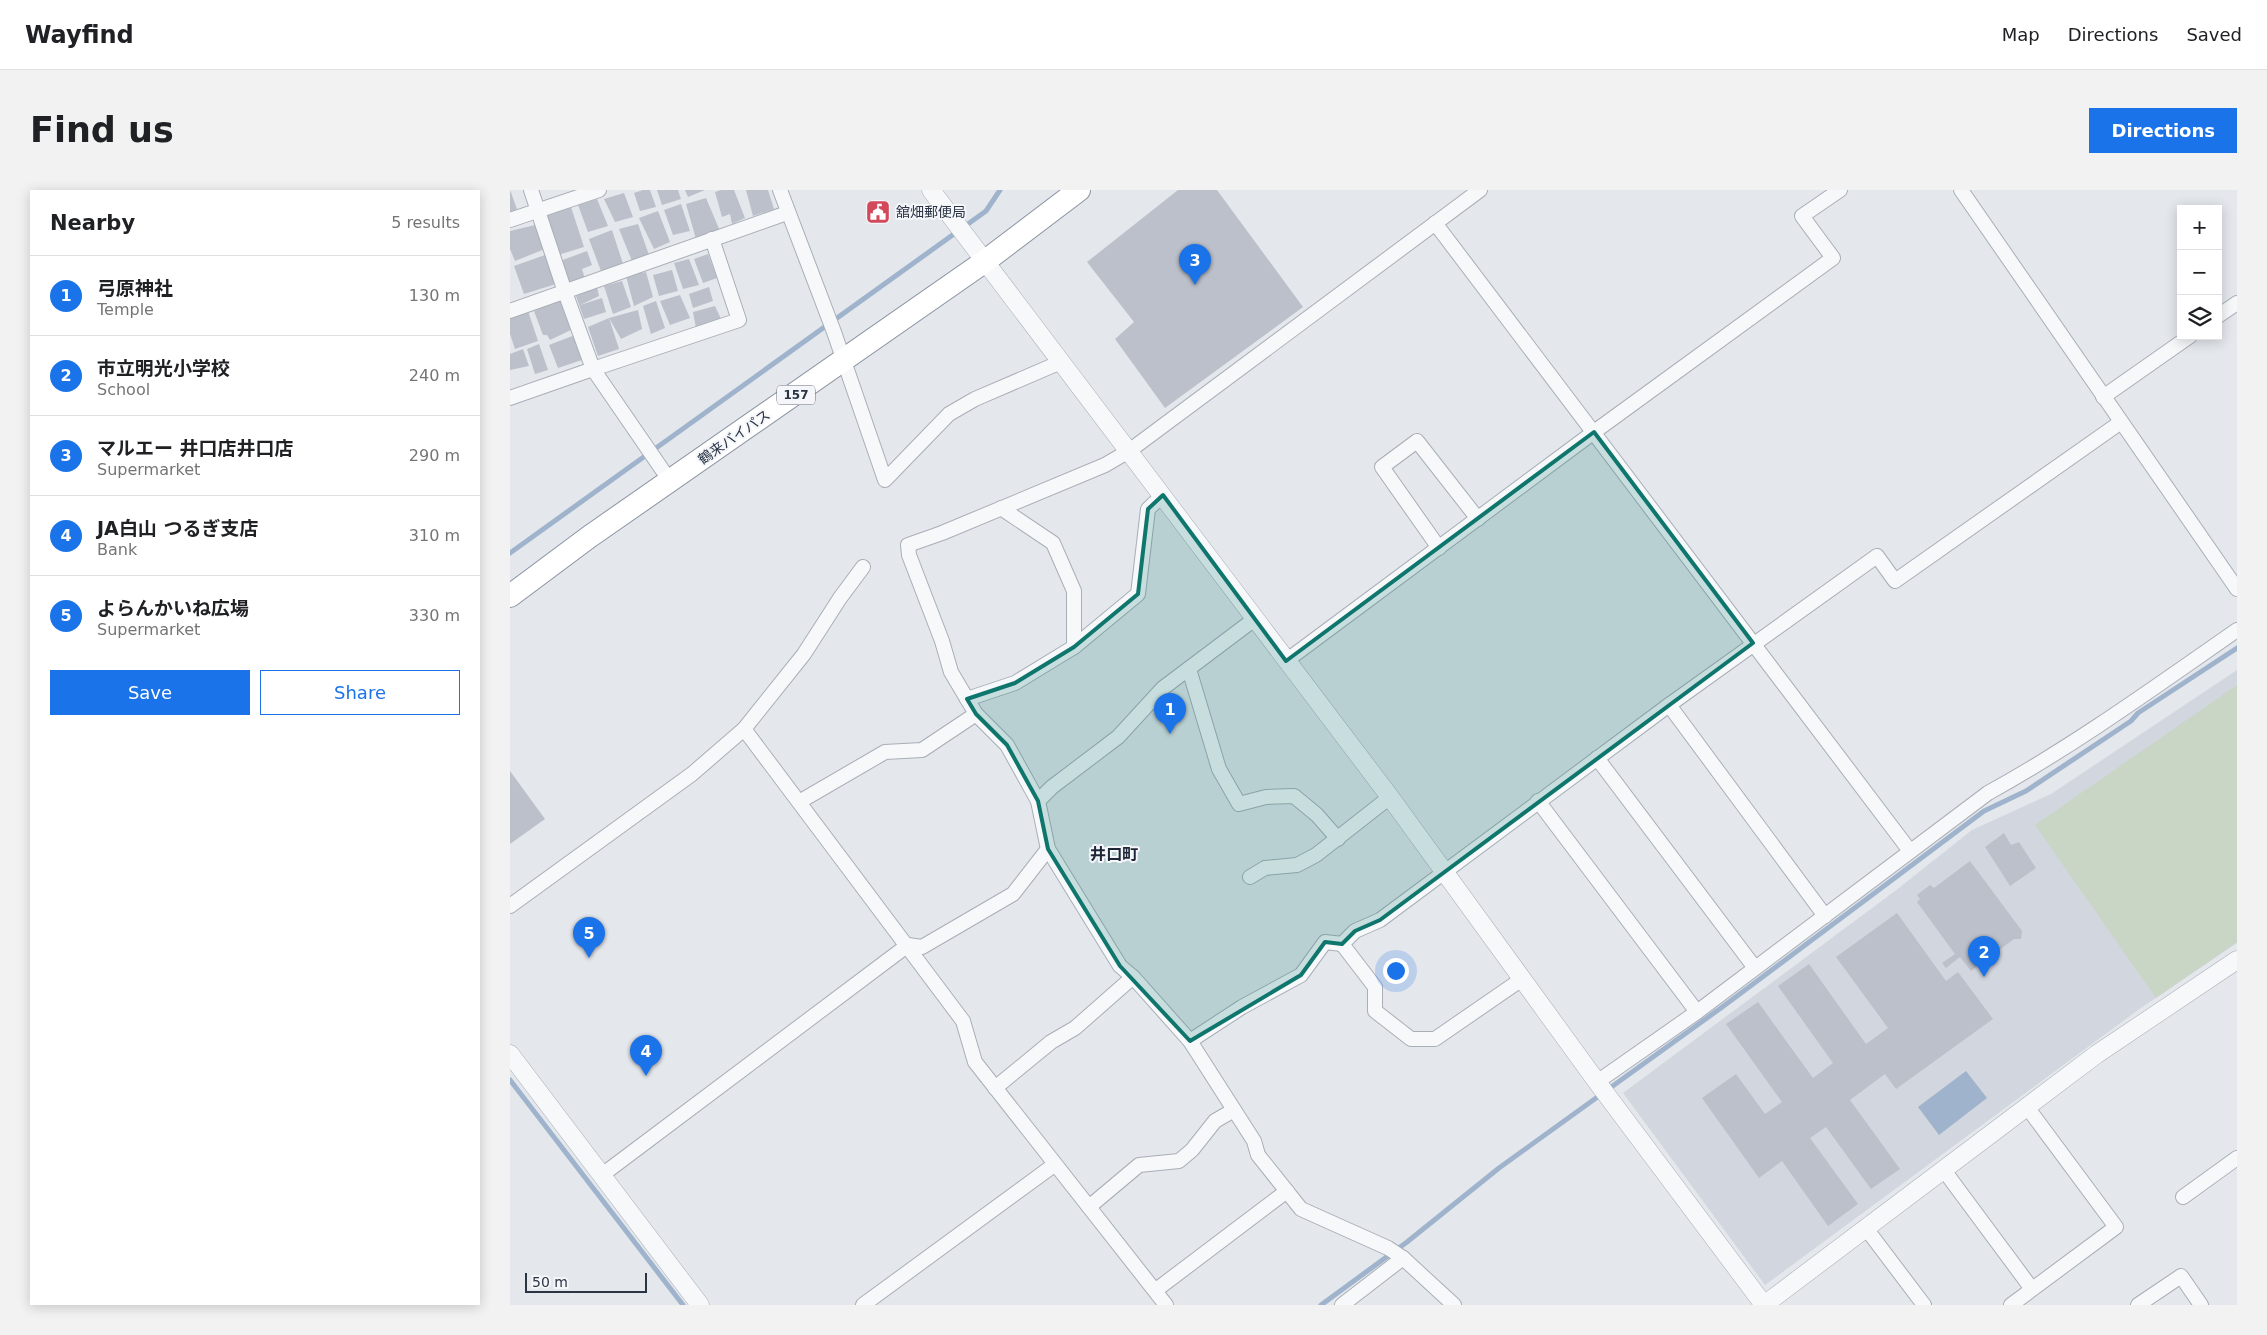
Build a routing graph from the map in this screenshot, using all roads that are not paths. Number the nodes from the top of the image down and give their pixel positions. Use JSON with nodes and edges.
{"nodes":[{"id":1,"x":531,"y":190,"type":"edge"},
{"id":2,"x":599,"y":190,"type":"edge"},
{"id":3,"x":780,"y":190,"type":"edge"},
{"id":4,"x":931,"y":190,"type":"edge"},
{"id":5,"x":1079,"y":190,"type":"edge"},
{"id":6,"x":1480,"y":190,"type":"edge"},
{"id":7,"x":1840,"y":190,"type":"edge"},
{"id":8,"x":1961,"y":190,"type":"edge"},
{"id":9,"x":538,"y":211,"type":"junction"},
{"id":10,"x":787,"y":212,"type":"junction"},
{"id":11,"x":510,"y":220,"type":"edge"},
{"id":12,"x":1435,"y":223,"type":"junction"},
{"id":13,"x":712,"y":239,"type":"junction"},
{"id":14,"x":984,"y":262,"type":"junction"},
{"id":15,"x":564,"y":292,"type":"junction"},
{"id":16,"x":2237,"y":303,"type":"edge"},
{"id":17,"x":510,"y":311,"type":"edge"},
{"id":18,"x":2222,"y":313,"type":"edge"},
{"id":19,"x":2184,"y":340,"type":"edge"},
{"id":20,"x":843,"y":360,"type":"junction"},
{"id":21,"x":1061,"y":362,"type":"junction"},
{"id":22,"x":593,"y":368,"type":"junction"},
{"id":23,"x":2103,"y":397,"type":"junction"},
{"id":24,"x":510,"y":398,"type":"edge"},
{"id":25,"x":2121,"y":422,"type":"junction"},
{"id":26,"x":1594,"y":432,"type":"junction"},
{"id":27,"x":1129,"y":451,"type":"junction"},
{"id":28,"x":670,"y":482,"type":"junction"},
{"id":29,"x":1163,"y":495,"type":"junction"},
{"id":30,"x":1000,"y":508,"type":"junction"},
{"id":31,"x":1478,"y":519,"type":"junction"},
{"id":32,"x":1440,"y":548,"type":"junction"},
{"id":33,"x":863,"y":567,"type":"dead end"},
{"id":34,"x":2237,"y":589,"type":"edge"},
{"id":35,"x":510,"y":596,"type":"edge"},
{"id":36,"x":1256,"y":618,"type":"junction"},
{"id":37,"x":2237,"y":630,"type":"edge"},
{"id":38,"x":1753,"y":643,"type":"junction"},
{"id":39,"x":1074,"y":647,"type":"junction"},
{"id":40,"x":1286,"y":661,"type":"junction"},
{"id":41,"x":1189,"y":669,"type":"junction"},
{"id":42,"x":967,"y":699,"type":"junction"},
{"id":43,"x":1669,"y":705,"type":"junction"},
{"id":44,"x":976,"y":714,"type":"junction"},
{"id":45,"x":744,"y":729,"type":"junction"},
{"id":46,"x":1598,"y":758,"type":"junction"},
{"id":47,"x":1390,"y":797,"type":"junction"},
{"id":48,"x":1038,"y":801,"type":"junction"},
{"id":49,"x":1538,"y":801,"type":"junction"},
{"id":50,"x":799,"y":802,"type":"junction"},
{"id":51,"x":1338,"y":839,"type":"junction"},
{"id":52,"x":1048,"y":849,"type":"junction"},
{"id":53,"x":1910,"y":852,"type":"junction"},
{"id":54,"x":1444,"y":874,"type":"junction"},
{"id":55,"x":1250,"y":877,"type":"dead end"},
{"id":56,"x":510,"y":906,"type":"edge"},
{"id":57,"x":1825,"y":916,"type":"junction"},
{"id":58,"x":1342,"y":944,"type":"junction"},
{"id":59,"x":908,"y":945,"type":"junction"},
{"id":60,"x":2237,"y":960,"type":"edge"},
{"id":61,"x":1755,"y":968,"type":"junction"},
{"id":62,"x":1133,"y":977,"type":"junction"},
{"id":63,"x":1522,"y":979,"type":"junction"},
{"id":64,"x":1697,"y":1012,"type":"junction"},
{"id":65,"x":1190,"y":1041,"type":"junction"},
{"id":66,"x":510,"y":1054,"type":"edge"},
{"id":67,"x":995,"y":1088,"type":"junction"},
{"id":68,"x":1602,"y":1089,"type":"junction"},
{"id":69,"x":2026,"y":1106,"type":"junction"},
{"id":70,"x":1234,"y":1110,"type":"junction"},
{"id":71,"x":2237,"y":1158,"type":"edge"},
{"id":72,"x":1054,"y":1165,"type":"junction"},
{"id":73,"x":1943,"y":1170,"type":"junction"},
{"id":74,"x":602,"y":1175,"type":"junction"},
{"id":75,"x":1287,"y":1191,"type":"junction"},
{"id":76,"x":2183,"y":1197,"type":"dead end"},
{"id":77,"x":1089,"y":1207,"type":"junction"},
{"id":78,"x":1865,"y":1227,"type":"junction"},
{"id":79,"x":1397,"y":1254,"type":"junction"},
{"id":80,"x":2032,"y":1289,"type":"junction"},
{"id":81,"x":1156,"y":1290,"type":"junction"},
{"id":82,"x":700,"y":1305,"type":"edge"},
{"id":83,"x":863,"y":1305,"type":"edge"},
{"id":84,"x":1166,"y":1305,"type":"edge"},
{"id":85,"x":1342,"y":1305,"type":"edge"},
{"id":86,"x":1454,"y":1305,"type":"edge"},
{"id":87,"x":1764,"y":1305,"type":"edge"},
{"id":88,"x":1924,"y":1305,"type":"edge"},
{"id":89,"x":2011,"y":1305,"type":"edge"},
{"id":90,"x":2138,"y":1305,"type":"edge"},
{"id":91,"x":2201,"y":1305,"type":"edge"}],
"edges":[{"from":1,"to":9,"type":"street"},
{"from":2,"to":9,"type":"street"},
{"from":3,"to":10,"type":"street"},
{"from":4,"to":14,"type":"street"},
{"from":5,"to":14,"type":"highway","name":"鶴来バイパス","number":"157"},
{"from":6,"to":12,"type":"street"},
{"from":7,"to":26,"type":"street"},
{"from":8,"to":23,"type":"street"},
{"from":9,"to":11,"type":"street"},
{"from":9,"to":15,"type":"street"},
{"from":10,"to":13,"type":"street"},
{"from":10,"to":20,"type":"street"},
{"from":12,"to":26,"type":"street"},
{"from":12,"to":27,"type":"street"},
{"from":13,"to":15,"type":"street"},
{"from":13,"to":22,"type":"street"},
{"from":14,"to":20,"type":"highway","name":"鶴来バイパス","number":"157"},
{"from":14,"to":21,"type":"street"},
{"from":15,"to":17,"type":"street"},
{"from":15,"to":22,"type":"street"},
{"from":16,"to":18,"type":"street"},
{"from":19,"to":23,"type":"street"},
{"from":20,"to":21,"type":"street"},
{"from":20,"to":28,"type":"highway","name":"鶴来バイパス","number":"157"},
{"from":21,"to":27,"type":"street"},
{"from":22,"to":24,"type":"street"},
{"from":22,"to":28,"type":"street"},
{"from":23,"to":25,"type":"street"},
{"from":25,"to":34,"type":"street"},
{"from":25,"to":38,"type":"street"},
{"from":26,"to":31,"type":"street"},
{"from":26,"to":38,"type":"street"},
{"from":27,"to":29,"type":"street"},
{"from":27,"to":30,"type":"street"},
{"from":28,"to":35,"type":"highway","name":"鶴来バイパス","number":"157"},
{"from":29,"to":36,"type":"street"},
{"from":29,"to":39,"type":"street"},
{"from":30,"to":39,"type":"street"},
{"from":30,"to":42,"type":"street"},
{"from":31,"to":32,"type":"street"},
{"from":31,"to":32,"type":"street"},
{"from":32,"to":40,"type":"street"},
{"from":33,"to":45,"type":"street"},
{"from":36,"to":40,"type":"street"},
{"from":36,"to":41,"type":"street"},
{"from":37,"to":53,"type":"street"},
{"from":38,"to":43,"type":"street"},
{"from":38,"to":53,"type":"street"},
{"from":39,"to":42,"type":"street"},
{"from":40,"to":47,"type":"street"},
{"from":41,"to":48,"type":"street"},
{"from":41,"to":51,"type":"street"},
{"from":42,"to":44,"type":"street"},
{"from":43,"to":46,"type":"street"},
{"from":43,"to":57,"type":"street"},
{"from":44,"to":48,"type":"street"},
{"from":44,"to":50,"type":"street"},
{"from":45,"to":50,"type":"street"},
{"from":45,"to":56,"type":"street"},
{"from":46,"to":49,"type":"street"},
{"from":46,"to":61,"type":"street"},
{"from":47,"to":51,"type":"street"},
{"from":47,"to":54,"type":"street"},
{"from":48,"to":52,"type":"street"},
{"from":49,"to":54,"type":"street"},
{"from":49,"to":64,"type":"street"},
{"from":50,"to":59,"type":"street"},
{"from":51,"to":55,"type":"street"},
{"from":52,"to":59,"type":"street"},
{"from":52,"to":62,"type":"street"},
{"from":53,"to":57,"type":"street"},
{"from":54,"to":58,"type":"street"},
{"from":54,"to":63,"type":"street"},
{"from":57,"to":61,"type":"street"},
{"from":58,"to":63,"type":"street"},
{"from":58,"to":65,"type":"street"},
{"from":59,"to":67,"type":"street"},
{"from":59,"to":74,"type":"street"},
{"from":60,"to":69,"type":"street"},
{"from":61,"to":64,"type":"street"},
{"from":62,"to":65,"type":"street"},
{"from":62,"to":67,"type":"street"},
{"from":63,"to":68,"type":"street"},
{"from":64,"to":68,"type":"street"},
{"from":65,"to":70,"type":"street"},
{"from":66,"to":74,"type":"street"},
{"from":67,"to":72,"type":"street"},
{"from":68,"to":87,"type":"street"},
{"from":69,"to":73,"type":"street"},
{"from":69,"to":80,"type":"street"},
{"from":70,"to":75,"type":"street"},
{"from":70,"to":77,"type":"street"},
{"from":71,"to":76,"type":"street"},
{"from":72,"to":77,"type":"street"},
{"from":72,"to":83,"type":"street"},
{"from":73,"to":78,"type":"street"},
{"from":73,"to":80,"type":"street"},
{"from":74,"to":82,"type":"street"},
{"from":75,"to":79,"type":"street"},
{"from":75,"to":81,"type":"street"},
{"from":77,"to":81,"type":"street"},
{"from":78,"to":87,"type":"street"},
{"from":78,"to":88,"type":"street"},
{"from":79,"to":85,"type":"street"},
{"from":79,"to":86,"type":"street"},
{"from":80,"to":89,"type":"street"},
{"from":81,"to":84,"type":"street"},
{"from":90,"to":91,"type":"street"}]}
